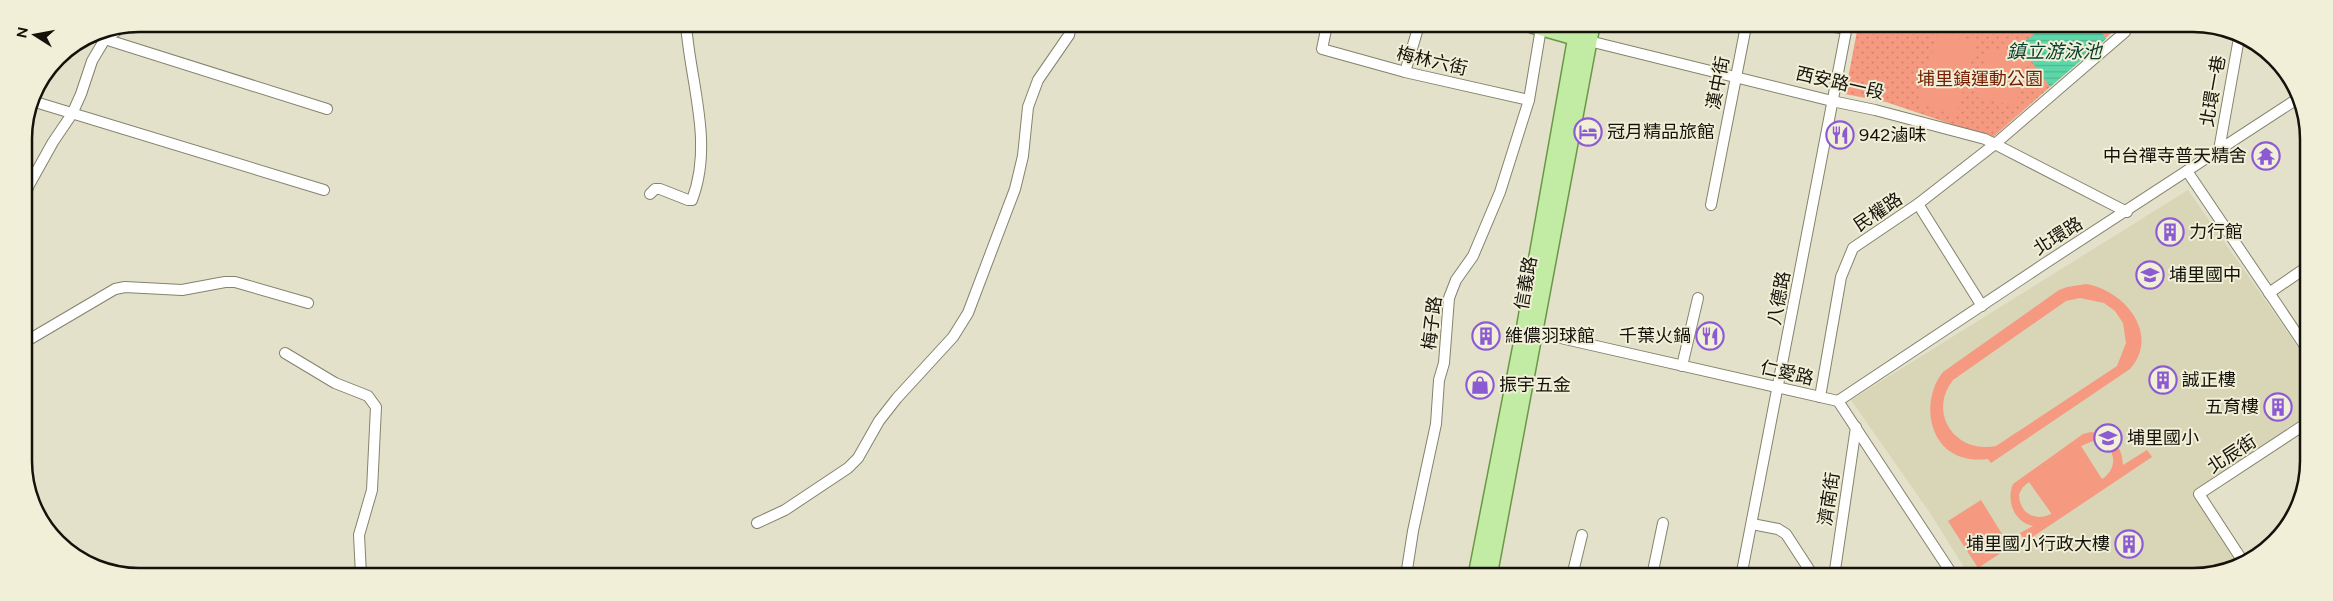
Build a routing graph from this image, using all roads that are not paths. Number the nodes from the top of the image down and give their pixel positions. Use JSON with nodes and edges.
{"nodes":[{"id":1,"x":1325,"y":32,"type":"edge"},
{"id":2,"x":1417,"y":32,"type":"edge"},
{"id":3,"x":1543,"y":32,"type":"edge"},
{"id":4,"x":1745,"y":32,"type":"edge"},
{"id":5,"x":1846,"y":32,"type":"edge"},
{"id":6,"x":2121,"y":32,"type":"edge"},
{"id":7,"x":687,"y":33,"type":"edge"},
{"id":8,"x":1069,"y":33,"type":"edge"},
{"id":9,"x":1581,"y":34,"type":"edge"},
{"id":10,"x":105,"y":39,"type":"joint"},
{"id":11,"x":2238,"y":43,"type":"edge"},
{"id":12,"x":1405,"y":72,"type":"junction"},
{"id":13,"x":1736,"y":77,"type":"junction"},
{"id":14,"x":1529,"y":100,"type":"junction"},
{"id":15,"x":1832,"y":101,"type":"junction"},
{"id":16,"x":2293,"y":101,"type":"edge"},
{"id":17,"x":39,"y":103,"type":"edge"},
{"id":18,"x":327,"y":109,"type":"dead end"},
{"id":19,"x":72,"y":114,"type":"junction"},
{"id":20,"x":1995,"y":144,"type":"junction"},
{"id":21,"x":2219,"y":150,"type":"junction"},
{"id":22,"x":2187,"y":171,"type":"junction"},
{"id":23,"x":33,"y":178,"type":"edge"},
{"id":24,"x":324,"y":190,"type":"dead end"},
{"id":25,"x":650,"y":194,"type":"dead end"},
{"id":26,"x":1918,"y":204,"type":"junction"},
{"id":27,"x":1711,"y":206,"type":"dead end"},
{"id":28,"x":2127,"y":212,"type":"junction"},
{"id":29,"x":2300,"y":272,"type":"edge"},
{"id":30,"x":2269,"y":293,"type":"junction"},
{"id":31,"x":1698,"y":298,"type":"dead end"},
{"id":32,"x":308,"y":302,"type":"dead end"},
{"id":33,"x":1982,"y":306,"type":"junction"},
{"id":34,"x":1530,"y":331,"type":"junction"},
{"id":35,"x":32,"y":338,"type":"edge"},
{"id":36,"x":2300,"y":339,"type":"edge"},
{"id":37,"x":285,"y":353,"type":"dead end"},
{"id":38,"x":1682,"y":366,"type":"junction"},
{"id":39,"x":1778,"y":388,"type":"junction"},
{"id":40,"x":1820,"y":397,"type":"junction"},
{"id":41,"x":1838,"y":401,"type":"junction"},
{"id":42,"x":1856,"y":427,"type":"junction"},
{"id":43,"x":2300,"y":428,"type":"edge"},
{"id":44,"x":757,"y":523,"type":"dead end"},
{"id":45,"x":1662,"y":523,"type":"dead end"},
{"id":46,"x":1752,"y":524,"type":"junction"},
{"id":47,"x":1582,"y":535,"type":"dead end"},
{"id":48,"x":2240,"y":557,"type":"edge"},
{"id":49,"x":361,"y":568,"type":"edge"},
{"id":50,"x":1407,"y":568,"type":"edge"},
{"id":51,"x":1484,"y":568,"type":"edge"},
{"id":52,"x":1574,"y":568,"type":"edge"},
{"id":53,"x":1654,"y":568,"type":"edge"},
{"id":54,"x":1743,"y":568,"type":"edge"},
{"id":55,"x":1808,"y":568,"type":"edge"},
{"id":56,"x":1835,"y":568,"type":"edge"},
{"id":57,"x":1948,"y":568,"type":"edge"}],
"edges":[{"from":1,"to":12,"type":"street","name":"梅林六街"},
{"from":2,"to":12,"type":"street"},
{"from":3,"to":14,"type":"street","name":"梅子路"},
{"from":4,"to":13,"type":"street","name":"漢中街"},
{"from":5,"to":15,"type":"street","name":"八德路"},
{"from":6,"to":20,"type":"street","name":"民權路"},
{"from":7,"to":25,"type":"street"},
{"from":8,"to":44,"type":"street"},
{"from":9,"to":13,"type":"street","name":"西安路一段"},
{"from":9,"to":34,"type":"main road","name":"信義路"},
{"from":10,"to":18,"type":"street"},
{"from":10,"to":19,"type":"street"},
{"from":11,"to":21,"type":"street","name":"北環一巷"},
{"from":12,"to":14,"type":"street","name":"梅林六街"},
{"from":13,"to":15,"type":"street","name":"西安路一段"},
{"from":13,"to":27,"type":"street","name":"漢中街"},
{"from":14,"to":50,"type":"street","name":"梅子路"},
{"from":15,"to":20,"type":"street","name":"西安路一段"},
{"from":15,"to":39,"type":"street","name":"八德路"},
{"from":16,"to":21,"type":"street","name":"北環路"},
{"from":17,"to":19,"type":"street"},
{"from":19,"to":23,"type":"street"},
{"from":19,"to":24,"type":"street"},
{"from":20,"to":26,"type":"street","name":"民權路"},
{"from":20,"to":28,"type":"street","name":"西安路一段"},
{"from":21,"to":22,"type":"street","name":"北環路"},
{"from":22,"to":28,"type":"street","name":"北環路"},
{"from":22,"to":30,"type":"street"},
{"from":26,"to":33,"type":"street"},
{"from":26,"to":40,"type":"street","name":"民權路"},
{"from":28,"to":33,"type":"street","name":"北環路"},
{"from":29,"to":30,"type":"street"},
{"from":30,"to":36,"type":"street"},
{"from":31,"to":38,"type":"street"},
{"from":32,"to":35,"type":"street"},
{"from":33,"to":41,"type":"street","name":"北環路"},
{"from":34,"to":38,"type":"street","name":"仁愛路"},
{"from":34,"to":51,"type":"main road","name":"信義路"},
{"from":37,"to":49,"type":"street"},
{"from":38,"to":39,"type":"street","name":"仁愛路"},
{"from":39,"to":40,"type":"street","name":"仁愛路"},
{"from":39,"to":46,"type":"street","name":"八德路"},
{"from":40,"to":41,"type":"street","name":"仁愛路"},
{"from":41,"to":42,"type":"street"},
{"from":42,"to":56,"type":"street","name":"濟南街"},
{"from":42,"to":57,"type":"street"},
{"from":43,"to":48,"type":"street","name":"北辰街"},
{"from":45,"to":53,"type":"street"},
{"from":46,"to":54,"type":"street","name":"八德路"},
{"from":46,"to":55,"type":"street"},
{"from":47,"to":52,"type":"street"}]}
